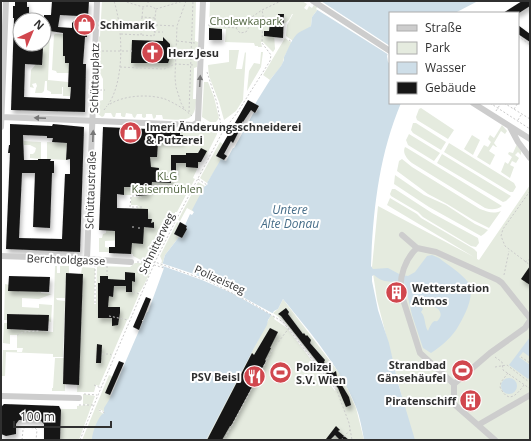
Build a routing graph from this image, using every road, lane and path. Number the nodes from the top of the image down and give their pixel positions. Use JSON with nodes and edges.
{"nodes":[{"id":1,"x":6,"y":1,"type":"edge"},
{"id":2,"x":97,"y":1,"type":"edge"},
{"id":3,"x":114,"y":1,"type":"edge"},
{"id":4,"x":123,"y":1,"type":"edge"},
{"id":5,"x":148,"y":1,"type":"edge"},
{"id":6,"x":183,"y":1,"type":"edge"},
{"id":7,"x":186,"y":1,"type":"edge"},
{"id":8,"x":192,"y":1,"type":"edge"},
{"id":9,"x":203,"y":1,"type":"edge"},
{"id":10,"x":281,"y":1,"type":"edge"},
{"id":11,"x":314,"y":2,"type":"edge"},
{"id":12,"x":148,"y":6,"type":"junction"},
{"id":13,"x":143,"y":7,"type":"junction"},
{"id":14,"x":156,"y":9,"type":"junction"},
{"id":15,"x":262,"y":10,"type":"junction"},
{"id":16,"x":142,"y":17,"type":"junction"},
{"id":17,"x":155,"y":18,"type":"junction"},
{"id":18,"x":245,"y":22,"type":"junction"},
{"id":19,"x":154,"y":25,"type":"junction"},
{"id":20,"x":208,"y":25,"type":"dead end"},
{"id":21,"x":176,"y":26,"type":"junction"},
{"id":22,"x":236,"y":28,"type":"junction"},
{"id":23,"x":154,"y":32,"type":"junction"},
{"id":24,"x":163,"y":32,"type":"dead end"},
{"id":25,"x":121,"y":34,"type":"junction"},
{"id":26,"x":141,"y":35,"type":"junction"},
{"id":27,"x":519,"y":37,"type":"edge"},
{"id":28,"x":289,"y":40,"type":"dead end"},
{"id":29,"x":176,"y":41,"type":"junction"},
{"id":30,"x":191,"y":42,"type":"junction"},
{"id":31,"x":292,"y":42,"type":"dead end"},
{"id":32,"x":202,"y":43,"type":"junction"},
{"id":33,"x":530,"y":45,"type":"edge"},
{"id":34,"x":98,"y":50,"type":"dead end"},
{"id":35,"x":389,"y":50,"type":"edge"},
{"id":36,"x":120,"y":51,"type":"junction"},
{"id":37,"x":132,"y":51,"type":"dead end"},
{"id":38,"x":175,"y":64,"type":"junction"},
{"id":39,"x":190,"y":65,"type":"junction"},
{"id":40,"x":201,"y":66,"type":"junction"},
{"id":41,"x":120,"y":68,"type":"junction"},
{"id":42,"x":100,"y":90,"type":"dead end"},
{"id":43,"x":105,"y":90,"type":"dead end"},
{"id":44,"x":475,"y":104,"type":"edge"},
{"id":45,"x":492,"y":104,"type":"edge"},
{"id":46,"x":500,"y":104,"type":"edge"},
{"id":47,"x":506,"y":104,"type":"edge"},
{"id":48,"x":517,"y":104,"type":"edge"},
{"id":49,"x":108,"y":105,"type":"junction"},
{"id":50,"x":498,"y":108,"type":"junction"},
{"id":51,"x":514,"y":109,"type":"junction"},
{"id":52,"x":104,"y":110,"type":"dead end"},
{"id":53,"x":185,"y":110,"type":"junction"},
{"id":54,"x":522,"y":114,"type":"junction"},
{"id":55,"x":1,"y":116,"type":"edge"},
{"id":56,"x":493,"y":116,"type":"junction"},
{"id":57,"x":198,"y":120,"type":"junction"},
{"id":58,"x":530,"y":120,"type":"edge"},
{"id":59,"x":93,"y":121,"type":"junction"},
{"id":60,"x":518,"y":121,"type":"junction"},
{"id":61,"x":1,"y":127,"type":"edge"},
{"id":62,"x":512,"y":128,"type":"junction"},
{"id":63,"x":530,"y":129,"type":"edge"},
{"id":64,"x":223,"y":131,"type":"junction"},
{"id":65,"x":530,"y":139,"type":"edge"},
{"id":66,"x":530,"y":158,"type":"edge"},
{"id":67,"x":197,"y":178,"type":"junction"},
{"id":68,"x":207,"y":185,"type":"dead end"},
{"id":69,"x":530,"y":191,"type":"edge"},
{"id":70,"x":142,"y":198,"type":"dead end"},
{"id":71,"x":142,"y":207,"type":"dead end"},
{"id":72,"x":132,"y":227,"type":"dead end"},
{"id":73,"x":136,"y":227,"type":"dead end"},
{"id":74,"x":402,"y":235,"type":"dead end"},
{"id":75,"x":417,"y":248,"type":"junction"},
{"id":76,"x":509,"y":250,"type":"junction"},
{"id":77,"x":1,"y":256,"type":"edge"},
{"id":78,"x":88,"y":259,"type":"junction"},
{"id":79,"x":530,"y":259,"type":"edge"},
{"id":80,"x":131,"y":262,"type":"dead end"},
{"id":81,"x":144,"y":262,"type":"dead end"},
{"id":82,"x":155,"y":262,"type":"junction"},
{"id":83,"x":526,"y":262,"type":"junction"},
{"id":84,"x":154,"y":265,"type":"junction"},
{"id":85,"x":530,"y":265,"type":"edge"},
{"id":86,"x":95,"y":266,"type":"dead end"},
{"id":87,"x":107,"y":266,"type":"dead end"},
{"id":88,"x":164,"y":268,"type":"dead end"},
{"id":89,"x":107,"y":276,"type":"dead end"},
{"id":90,"x":502,"y":283,"type":"junction"},
{"id":91,"x":133,"y":292,"type":"dead end"},
{"id":92,"x":141,"y":294,"type":"junction"},
{"id":93,"x":95,"y":303,"type":"dead end"},
{"id":94,"x":109,"y":316,"type":"dead end"},
{"id":95,"x":529,"y":319,"type":"edge"},
{"id":96,"x":130,"y":321,"type":"junction"},
{"id":97,"x":289,"y":328,"type":"junction"},
{"id":98,"x":39,"y":331,"type":"dead end"},
{"id":99,"x":17,"y":335,"type":"dead end"},
{"id":100,"x":490,"y":353,"type":"junction"},
{"id":101,"x":102,"y":354,"type":"dead end"},
{"id":102,"x":114,"y":357,"type":"junction"},
{"id":103,"x":521,"y":357,"type":"dead end"},
{"id":104,"x":530,"y":363,"type":"edge"},
{"id":105,"x":502,"y":366,"type":"junction"},
{"id":106,"x":495,"y":367,"type":"dead end"},
{"id":107,"x":508,"y":373,"type":"junction"},
{"id":108,"x":530,"y":381,"type":"edge"},
{"id":109,"x":454,"y":384,"type":"junction"},
{"id":110,"x":94,"y":385,"type":"dead end"},
{"id":111,"x":524,"y":385,"type":"junction"},
{"id":112,"x":101,"y":388,"type":"junction"},
{"id":113,"x":530,"y":388,"type":"edge"},
{"id":114,"x":98,"y":395,"type":"junction"},
{"id":115,"x":530,"y":395,"type":"edge"},
{"id":116,"x":1,"y":396,"type":"edge"},
{"id":117,"x":79,"y":399,"type":"junction"},
{"id":118,"x":94,"y":405,"type":"junction"},
{"id":119,"x":99,"y":410,"type":"dead end"},
{"id":120,"x":105,"y":413,"type":"dead end"},
{"id":121,"x":478,"y":425,"type":"junction"},
{"id":122,"x":350,"y":430,"type":"junction"},
{"id":123,"x":22,"y":440,"type":"edge"},
{"id":124,"x":36,"y":440,"type":"edge"},
{"id":125,"x":80,"y":440,"type":"edge"},
{"id":126,"x":224,"y":440,"type":"edge"},
{"id":127,"x":341,"y":440,"type":"edge"},
{"id":128,"x":352,"y":440,"type":"edge"},
{"id":129,"x":495,"y":440,"type":"edge"}],
"edges":[{"from":1,"to":55,"type":"street"},
{"from":2,"to":59,"type":"street","name":"Schüttauplatz"},
{"from":3,"to":25,"type":"path"},
{"from":4,"to":13,"type":"path"},
{"from":5,"to":12,"type":"path"},
{"from":6,"to":14,"type":"path"},
{"from":7,"to":21,"type":"path"},
{"from":8,"to":30,"type":"path"},
{"from":9,"to":32,"type":"street"},
{"from":10,"to":15,"type":"path"},
{"from":11,"to":35,"type":"street"},
{"from":12,"to":13,"type":"path"},
{"from":12,"to":14,"type":"path"},
{"from":13,"to":16,"type":"path"},
{"from":14,"to":17,"type":"path"},
{"from":15,"to":18,"type":"path"},
{"from":15,"to":64,"type":"path","name":"Schnitterweg"},
{"from":16,"to":17,"type":"path"},
{"from":16,"to":26,"type":"path"},
{"from":17,"to":19,"type":"path"},
{"from":18,"to":22,"type":"path"},
{"from":18,"to":22,"type":"path"},
{"from":19,"to":21,"type":"path"},
{"from":19,"to":23,"type":"path"},
{"from":20,"to":22,"type":"path"},
{"from":21,"to":29,"type":"path"},
{"from":23,"to":24,"type":"path"},
{"from":23,"to":26,"type":"path"},
{"from":25,"to":26,"type":"path"},
{"from":25,"to":36,"type":"path"},
{"from":27,"to":33,"type":"path"},
{"from":28,"to":31,"type":"path"},
{"from":29,"to":30,"type":"path"},
{"from":29,"to":38,"type":"path"},
{"from":30,"to":32,"type":"path"},
{"from":30,"to":39,"type":"path"},
{"from":32,"to":40,"type":"street"},
{"from":34,"to":36,"type":"path"},
{"from":36,"to":37,"type":"path"},
{"from":36,"to":41,"type":"path"},
{"from":38,"to":39,"type":"path"},
{"from":38,"to":41,"type":"path"},
{"from":38,"to":53,"type":"path"},
{"from":39,"to":40,"type":"path"},
{"from":39,"to":53,"type":"path"},
{"from":57,"to":40,"type":"street","one_way":true},
{"from":40,"to":64,"type":"path"},
{"from":41,"to":49,"type":"path"},
{"from":42,"to":43,"type":"path"},
{"from":44,"to":56,"type":"street"},
{"from":45,"to":50,"type":"path"},
{"from":46,"to":50,"type":"path"},
{"from":47,"to":51,"type":"path"},
{"from":48,"to":51,"type":"path"},
{"from":49,"to":52,"type":"path"},
{"from":49,"to":53,"type":"path"},
{"from":50,"to":56,"type":"path"},
{"from":50,"to":60,"type":"path"},
{"from":51,"to":54,"type":"path"},
{"from":54,"to":58,"type":"path"},
{"from":54,"to":60,"type":"path"},
{"from":59,"to":55,"type":"street","one_way":true},
{"from":55,"to":61,"type":"street"},
{"from":56,"to":62,"type":"street"},
{"from":57,"to":59,"type":"street","name":"Schüttauplatz"},
{"from":57,"to":64,"type":"path"},
{"from":78,"to":59,"type":"street","name":"Schüttaustraße","one_way":true},
{"from":60,"to":62,"type":"path"},
{"from":60,"to":63,"type":"path"},
{"from":62,"to":65,"type":"street"},
{"from":62,"to":66,"type":"street"},
{"from":64,"to":67,"type":"path","name":"Schnitterweg"},
{"from":67,"to":68,"type":"path"},
{"from":67,"to":82,"type":"path","name":"Schnitterweg"},
{"from":69,"to":76,"type":"path"},
{"from":70,"to":71,"type":"path"},
{"from":72,"to":73,"type":"path"},
{"from":74,"to":75,"type":"street"},
{"from":75,"to":90,"type":"street"},
{"from":75,"to":109,"type":"street"},
{"from":76,"to":83,"type":"path"},
{"from":76,"to":90,"type":"path"},
{"from":77,"to":78,"type":"street","name":"Berchtoldgasse"},
{"from":78,"to":80,"type":"street","name":"Berchtoldgasse"},
{"from":79,"to":83,"type":"path"},
{"from":81,"to":82,"type":"path"},
{"from":82,"to":84,"type":"path","name":"Schnitterweg"},
{"from":82,"to":97,"type":"path","name":"Polizeisteg"},
{"from":83,"to":85,"type":"path"},
{"from":84,"to":88,"type":"path"},
{"from":84,"to":92,"type":"path","name":"Schnitterweg"},
{"from":86,"to":93,"type":"path"},
{"from":87,"to":89,"type":"path"},
{"from":90,"to":95,"type":"street"},
{"from":91,"to":92,"type":"path"},
{"from":92,"to":96,"type":"path","name":"Schnitterweg"},
{"from":94,"to":96,"type":"path"},
{"from":95,"to":100,"type":"street"},
{"from":96,"to":102,"type":"path","name":"Schnitterweg"},
{"from":97,"to":122,"type":"path","name":"Polizeisteg"},
{"from":97,"to":126,"type":"path"},
{"from":98,"to":99,"type":"path"},
{"from":100,"to":105,"type":"path"},
{"from":100,"to":109,"type":"street"},
{"from":101,"to":102,"type":"path"},
{"from":102,"to":112,"type":"path","name":"Schnitterweg"},
{"from":103,"to":104,"type":"path"},
{"from":105,"to":106,"type":"path"},
{"from":105,"to":107,"type":"path"},
{"from":105,"to":108,"type":"path"},
{"from":107,"to":111,"type":"path"},
{"from":107,"to":111,"type":"path"},
{"from":109,"to":121,"type":"street"},
{"from":110,"to":112,"type":"path"},
{"from":111,"to":113,"type":"path"},
{"from":112,"to":114,"type":"path","name":"Schnitterweg"},
{"from":114,"to":117,"type":"path"},
{"from":114,"to":118,"type":"path","name":"Schnitterweg"},
{"from":115,"to":121,"type":"street"},
{"from":116,"to":117,"type":"street"},
{"from":117,"to":118,"type":"path"},
{"from":118,"to":125,"type":"path","name":"Schnitterweg"},
{"from":119,"to":120,"type":"path"},
{"from":121,"to":129,"type":"street"},
{"from":122,"to":127,"type":"path"},
{"from":122,"to":128,"type":"path","name":"Polizeisteg"},
{"from":123,"to":124,"type":"path"}]}
